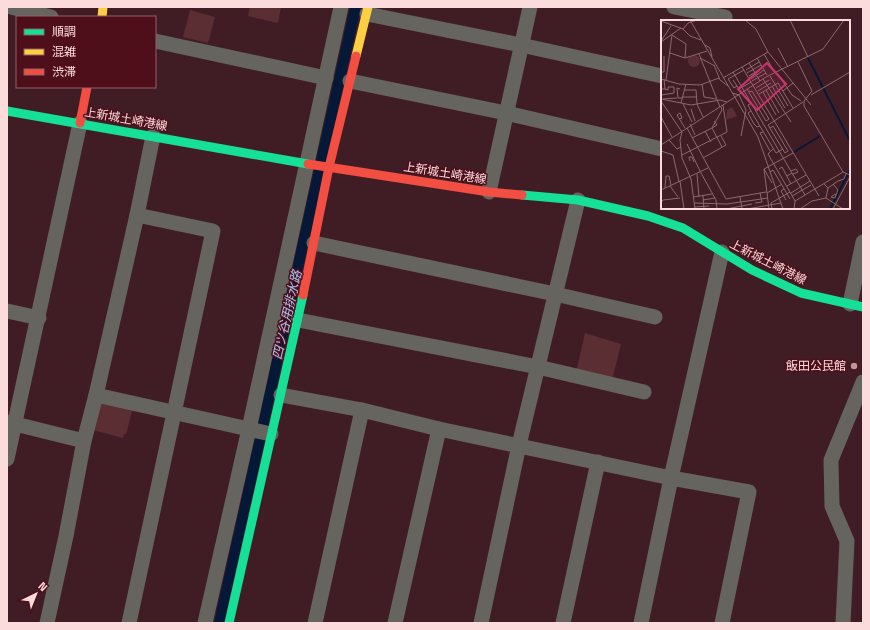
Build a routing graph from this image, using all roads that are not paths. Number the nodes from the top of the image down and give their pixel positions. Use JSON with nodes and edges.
{"nodes":[{"id":1,"x":12,"y":7,"type":"edge"},
{"id":2,"x":342,"y":7,"type":"edge"},
{"id":3,"x":530,"y":7,"type":"edge"},
{"id":4,"x":674,"y":7,"type":"edge"},
{"id":5,"x":367,"y":10,"type":"edge"},
{"id":6,"x":725,"y":15,"type":"edge"},
{"id":7,"x":47,"y":16,"type":"edge"},
{"id":8,"x":156,"y":41,"type":"edge"},
{"id":9,"x":521,"y":45,"type":"junction"},
{"id":10,"x":661,"y":76,"type":"edge"},
{"id":11,"x":326,"y":78,"type":"junction"},
{"id":12,"x":350,"y":81,"type":"junction"},
{"id":13,"x":87,"y":88,"type":"edge"},
{"id":14,"x":7,"y":111,"type":"edge"},
{"id":15,"x":506,"y":113,"type":"junction"},
{"id":16,"x":80,"y":123,"type":"junction"},
{"id":17,"x":153,"y":136,"type":"junction"},
{"id":18,"x":661,"y":149,"type":"edge"},
{"id":19,"x":310,"y":164,"type":"junction"},
{"id":20,"x":328,"y":167,"type":"junction"},
{"id":21,"x":489,"y":192,"type":"junction"},
{"id":22,"x":578,"y":200,"type":"junction"},
{"id":23,"x":137,"y":215,"type":"junction"},
{"id":24,"x":863,"y":242,"type":"edge"},
{"id":25,"x":314,"y":243,"type":"junction"},
{"id":26,"x":722,"y":252,"type":"junction"},
{"id":27,"x":555,"y":294,"type":"junction"},
{"id":28,"x":857,"y":306,"type":"edge"},
{"id":29,"x":7,"y":311,"type":"edge"},
{"id":30,"x":655,"y":317,"type":"dead end"},
{"id":31,"x":39,"y":318,"type":"junction"},
{"id":32,"x":298,"y":320,"type":"junction"},
{"id":33,"x":538,"y":367,"type":"junction"},
{"id":34,"x":863,"y":382,"type":"edge"},
{"id":35,"x":644,"y":392,"type":"dead end"},
{"id":36,"x":96,"y":395,"type":"junction"},
{"id":37,"x":281,"y":395,"type":"junction"},
{"id":38,"x":362,"y":410,"type":"junction"},
{"id":39,"x":175,"y":413,"type":"junction"},
{"id":40,"x":11,"y":423,"type":"edge"},
{"id":41,"x":251,"y":430,"type":"junction"},
{"id":42,"x":439,"y":430,"type":"junction"},
{"id":43,"x":271,"y":434,"type":"junction"},
{"id":44,"x":84,"y":441,"type":"junction"},
{"id":45,"x":519,"y":445,"type":"junction"},
{"id":46,"x":7,"y":459,"type":"edge"},
{"id":47,"x":598,"y":462,"type":"junction"},
{"id":48,"x":671,"y":478,"type":"junction"},
{"id":49,"x":47,"y":623,"type":"edge"},
{"id":50,"x":129,"y":623,"type":"edge"},
{"id":51,"x":205,"y":623,"type":"edge"},
{"id":52,"x":229,"y":623,"type":"edge"},
{"id":53,"x":315,"y":623,"type":"edge"},
{"id":54,"x":395,"y":623,"type":"edge"},
{"id":55,"x":481,"y":623,"type":"edge"},
{"id":56,"x":563,"y":623,"type":"edge"},
{"id":57,"x":641,"y":623,"type":"edge"},
{"id":58,"x":722,"y":623,"type":"edge"},
{"id":59,"x":843,"y":623,"type":"edge"}],
"edges":[{"from":1,"to":7,"type":"street"},
{"from":2,"to":11,"type":"street"},
{"from":3,"to":9,"type":"street"},
{"from":4,"to":6,"type":"street"},
{"from":5,"to":9,"type":"street"},
{"from":5,"to":12,"type":"main road"},
{"from":8,"to":11,"type":"street"},
{"from":9,"to":10,"type":"street"},
{"from":9,"to":15,"type":"street"},
{"from":11,"to":19,"type":"street"},
{"from":12,"to":15,"type":"street"},
{"from":12,"to":20,"type":"main road"},
{"from":13,"to":16,"type":"main road"},
{"from":14,"to":16,"type":"main road","name":"上新城土崎港線"},
{"from":15,"to":18,"type":"street"},
{"from":15,"to":21,"type":"street"},
{"from":16,"to":17,"type":"main road","name":"上新城土崎港線"},
{"from":16,"to":31,"type":"street"},
{"from":17,"to":19,"type":"main road","name":"上新城土崎港線"},
{"from":17,"to":23,"type":"street"},
{"from":19,"to":20,"type":"main road","name":"上新城土崎港線"},
{"from":19,"to":41,"type":"street"},
{"from":20,"to":21,"type":"main road","name":"上新城土崎港線"},
{"from":20,"to":25,"type":"main road"},
{"from":21,"to":22,"type":"main road","name":"上新城土崎港線"},
{"from":22,"to":26,"type":"main road","name":"上新城土崎港線"},
{"from":22,"to":27,"type":"street"},
{"from":23,"to":36,"type":"street"},
{"from":23,"to":39,"type":"street"},
{"from":24,"to":28,"type":"street"},
{"from":25,"to":27,"type":"street"},
{"from":25,"to":32,"type":"main road"},
{"from":26,"to":28,"type":"main road","name":"上新城土崎港線"},
{"from":26,"to":48,"type":"street"},
{"from":27,"to":30,"type":"street"},
{"from":27,"to":33,"type":"street"},
{"from":29,"to":31,"type":"street"},
{"from":31,"to":40,"type":"street"},
{"from":32,"to":33,"type":"street"},
{"from":32,"to":37,"type":"main road"},
{"from":33,"to":35,"type":"street"},
{"from":33,"to":45,"type":"street"},
{"from":34,"to":59,"type":"street"},
{"from":36,"to":39,"type":"street"},
{"from":36,"to":44,"type":"street"},
{"from":37,"to":38,"type":"street"},
{"from":37,"to":43,"type":"main road"},
{"from":38,"to":42,"type":"street"},
{"from":38,"to":53,"type":"street"},
{"from":39,"to":41,"type":"street"},
{"from":39,"to":50,"type":"street"},
{"from":40,"to":44,"type":"street"},
{"from":40,"to":46,"type":"street"},
{"from":41,"to":43,"type":"street"},
{"from":41,"to":51,"type":"street"},
{"from":42,"to":45,"type":"street"},
{"from":42,"to":54,"type":"street"},
{"from":43,"to":52,"type":"main road"},
{"from":44,"to":49,"type":"street"},
{"from":45,"to":47,"type":"street"},
{"from":45,"to":55,"type":"street"},
{"from":47,"to":48,"type":"street"},
{"from":47,"to":56,"type":"street"},
{"from":48,"to":57,"type":"street"},
{"from":48,"to":58,"type":"street"}]}
